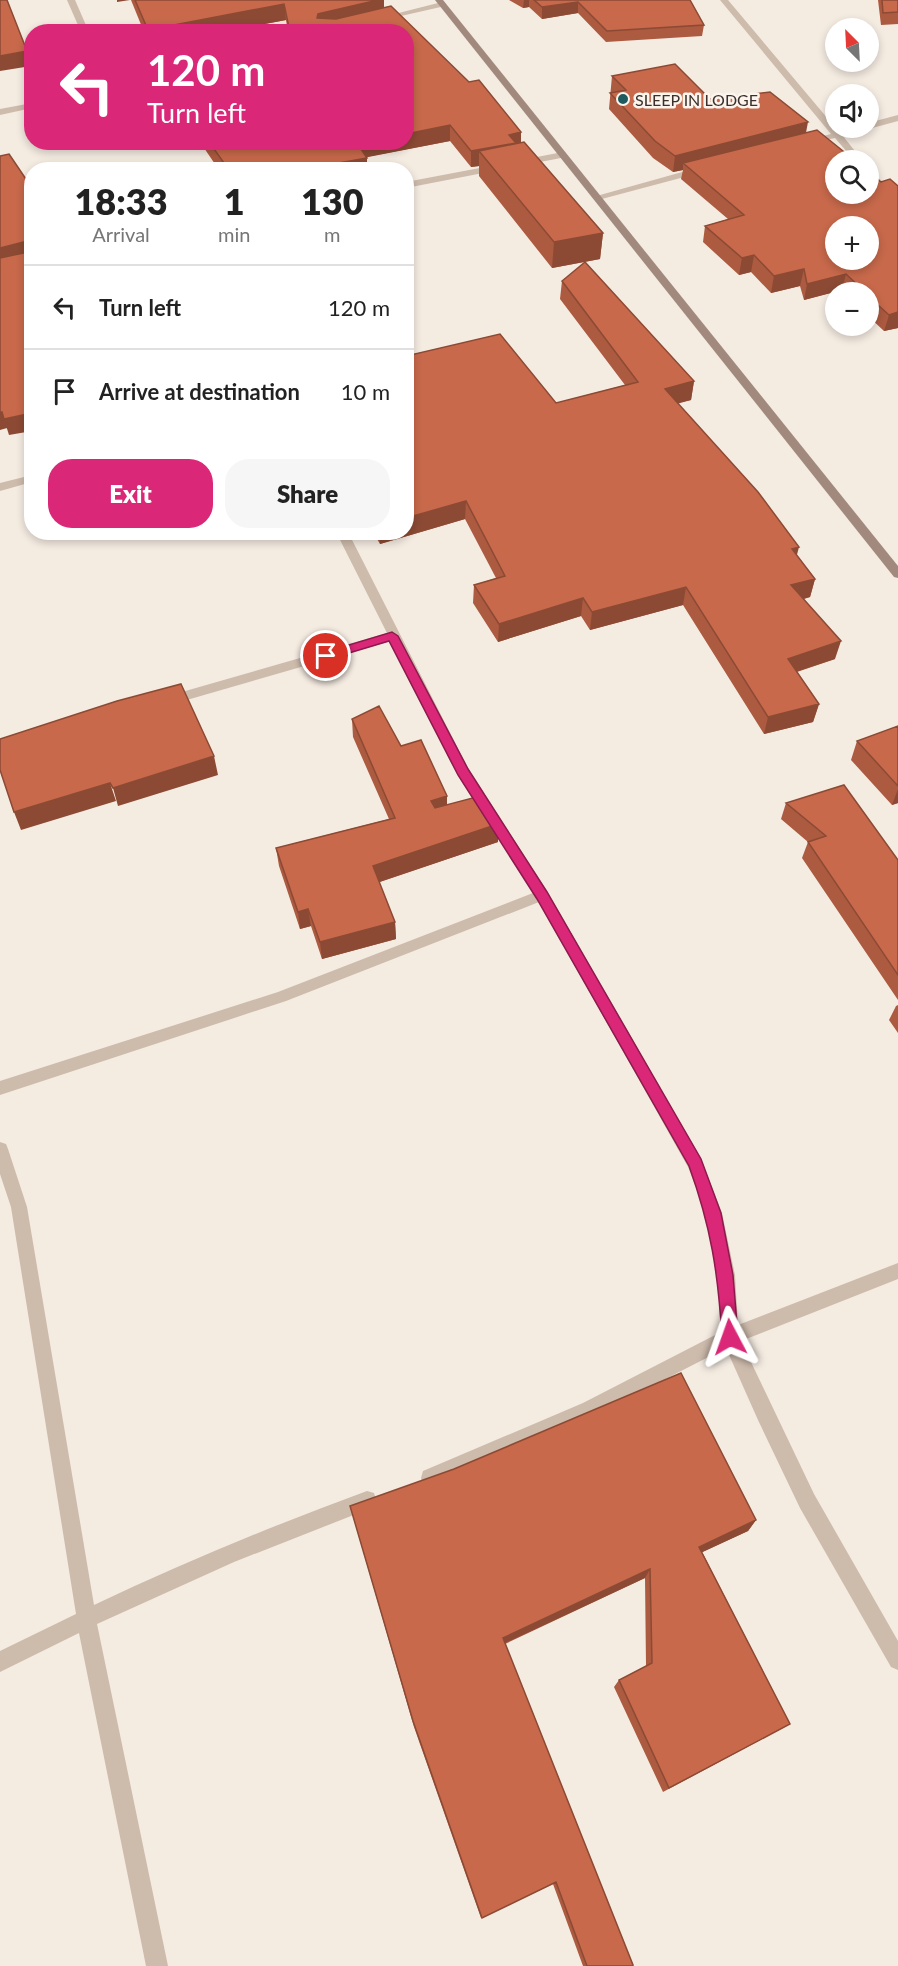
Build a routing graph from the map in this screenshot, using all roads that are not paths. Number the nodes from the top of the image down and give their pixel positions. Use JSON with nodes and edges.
{"nodes":[{"id":1,"x":70,"y":0,"type":"edge"},
{"id":2,"x":724,"y":0,"type":"edge"},
{"id":3,"x":440,"y":2,"type":"edge"},
{"id":4,"x":367,"y":22,"type":"edge"},
{"id":5,"x":81,"y":24,"type":"edge"},
{"id":6,"x":24,"y":107,"type":"edge"},
{"id":7,"x":0,"y":112,"type":"edge"},
{"id":8,"x":898,"y":118,"type":"edge"},
{"id":9,"x":879,"y":123,"type":"edge"},
{"id":10,"x":825,"y":124,"type":"edge"},
{"id":11,"x":825,"y":137,"type":"edge"},
{"id":12,"x":837,"y":138,"type":"edge"},
{"id":13,"x":801,"y":144,"type":"edge"},
{"id":14,"x":848,"y":150,"type":"edge"},
{"id":15,"x":563,"y":154,"type":"junction"},
{"id":16,"x":711,"y":168,"type":"edge"},
{"id":17,"x":879,"y":182,"type":"edge"},
{"id":18,"x":414,"y":183,"type":"edge"},
{"id":19,"x":598,"y":197,"type":"junction"},
{"id":20,"x":898,"y":200,"type":"edge"},
{"id":21,"x":24,"y":480,"type":"edge"},
{"id":22,"x":0,"y":487,"type":"edge"},
{"id":23,"x":347,"y":540,"type":"edge"},
{"id":24,"x":898,"y":574,"type":"edge"},
{"id":25,"x":392,"y":636,"type":"junction"},
{"id":26,"x":150,"y":705,"type":"edge"},
{"id":27,"x":542,"y":895,"type":"junction"},
{"id":28,"x":0,"y":1088,"type":"edge"},
{"id":29,"x":0,"y":1149,"type":"edge"},
{"id":30,"x":898,"y":1270,"type":"edge"},
{"id":31,"x":730,"y":1337,"type":"junction"},
{"id":32,"x":415,"y":1483,"type":"edge"},
{"id":33,"x":384,"y":1494,"type":"edge"},
{"id":34,"x":86,"y":1618,"type":"junction"},
{"id":35,"x":898,"y":1660,"type":"edge"},
{"id":36,"x":0,"y":1662,"type":"edge"},
{"id":37,"x":157,"y":1966,"type":"edge"}],
"edges":[{"from":1,"to":5,"type":"street"},
{"from":2,"to":10,"type":"street"},
{"from":3,"to":4,"type":"street"},
{"from":3,"to":15,"type":"main road"},
{"from":6,"to":7,"type":"street"},
{"from":8,"to":9,"type":"street"},
{"from":11,"to":13,"type":"street"},
{"from":12,"to":14,"type":"street"},
{"from":15,"to":18,"type":"street"},
{"from":15,"to":19,"type":"main road"},
{"from":16,"to":19,"type":"street"},
{"from":17,"to":20,"type":"street"},
{"from":19,"to":24,"type":"main road"},
{"from":21,"to":22,"type":"street"},
{"from":23,"to":25,"type":"street"},
{"from":25,"to":26,"type":"street"},
{"from":25,"to":27,"type":"street"},
{"from":27,"to":28,"type":"street"},
{"from":27,"to":31,"type":"street"},
{"from":29,"to":34,"type":"street"},
{"from":30,"to":31,"type":"street"},
{"from":31,"to":32,"type":"street"},
{"from":31,"to":35,"type":"street"},
{"from":33,"to":34,"type":"street"},
{"from":34,"to":36,"type":"street"},
{"from":34,"to":37,"type":"street"}]}
